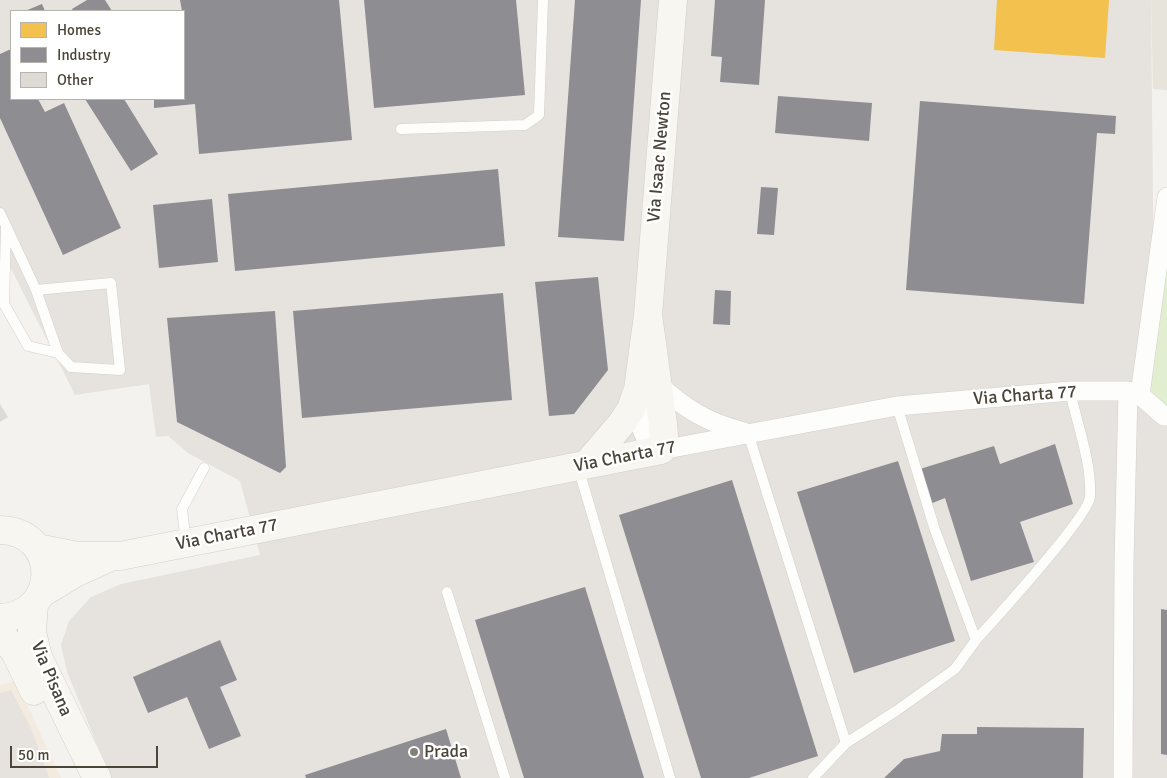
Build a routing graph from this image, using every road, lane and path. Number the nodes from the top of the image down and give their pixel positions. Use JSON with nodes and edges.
{"nodes":[{"id":1,"x":543,"y":0,"type":"edge"},
{"id":2,"x":673,"y":0,"type":"edge"},
{"id":3,"x":401,"y":129,"type":"dead end"},
{"id":4,"x":1167,"y":197,"type":"edge"},
{"id":5,"x":0,"y":213,"type":"edge"},
{"id":6,"x":6,"y":226,"type":"junction"},
{"id":7,"x":36,"y":290,"type":"junction"},
{"id":8,"x":2,"y":300,"type":"edge"},
{"id":9,"x":58,"y":353,"type":"junction"},
{"id":10,"x":648,"y":387,"type":"junction"},
{"id":11,"x":1070,"y":392,"type":"junction"},
{"id":12,"x":1134,"y":393,"type":"junction"},
{"id":13,"x":897,"y":406,"type":"junction"},
{"id":14,"x":1167,"y":416,"type":"edge"},
{"id":15,"x":748,"y":433,"type":"junction"},
{"id":16,"x":661,"y":450,"type":"junction"},
{"id":17,"x":582,"y":465,"type":"junction"},
{"id":18,"x":204,"y":468,"type":"dead end"},
{"id":19,"x":0,"y":530,"type":"edge"},
{"id":20,"x":186,"y":543,"type":"junction"},
{"id":21,"x":37,"y":548,"type":"junction"},
{"id":22,"x":113,"y":556,"type":"junction"},
{"id":23,"x":447,"y":592,"type":"dead end"},
{"id":24,"x":38,"y":599,"type":"junction"},
{"id":25,"x":0,"y":618,"type":"edge"},
{"id":26,"x":0,"y":632,"type":"edge"},
{"id":27,"x":976,"y":640,"type":"junction"},
{"id":28,"x":846,"y":744,"type":"junction"},
{"id":29,"x":77,"y":778,"type":"edge"},
{"id":30,"x":97,"y":778,"type":"edge"},
{"id":31,"x":505,"y":778,"type":"edge"},
{"id":32,"x":670,"y":778,"type":"edge"},
{"id":33,"x":813,"y":778,"type":"edge"},
{"id":34,"x":1123,"y":778,"type":"edge"}],
"edges":[{"from":1,"to":3,"type":"lane"},
{"from":2,"to":10,"type":"street","name":"Via Isaac Newton"},
{"from":4,"to":12,"type":"street"},
{"from":5,"to":6,"type":"lane"},
{"from":6,"to":7,"type":"lane"},
{"from":6,"to":8,"type":"lane"},
{"from":7,"to":9,"type":"lane"},
{"from":7,"to":9,"type":"lane"},
{"from":8,"to":9,"type":"lane"},
{"from":10,"to":15,"type":"street"},
{"from":10,"to":16,"type":"street","name":"Via Isaac Newton"},
{"from":10,"to":17,"type":"street","name":"Via Isaac Newton"},
{"from":11,"to":12,"type":"street","name":"Via Charta 77"},
{"from":11,"to":13,"type":"street","name":"Via Charta 77"},
{"from":11,"to":27,"type":"lane"},
{"from":12,"to":14,"type":"street"},
{"from":12,"to":34,"type":"street"},
{"from":13,"to":15,"type":"street","name":"Via Charta 77"},
{"from":13,"to":27,"type":"lane"},
{"from":15,"to":16,"type":"street","name":"Via Charta 77"},
{"from":15,"to":28,"type":"lane"},
{"from":16,"to":17,"type":"street","name":"Via Charta 77"},
{"from":17,"to":20,"type":"street","name":"Via Charta 77"},
{"from":17,"to":32,"type":"lane"},
{"from":18,"to":20,"type":"lane"},
{"from":19,"to":21,"type":"street"},
{"from":20,"to":22,"type":"street","name":"Via Charta 77"},
{"from":21,"to":22,"type":"street","name":"Via Charta 77"},
{"from":21,"to":24,"type":"street","name":"Via Pisana"},
{"from":22,"to":24,"type":"street","name":"Via Charta 77"},
{"from":23,"to":31,"type":"lane"},
{"from":24,"to":25,"type":"street"},
{"from":24,"to":30,"type":"street","name":"Via Pisana"},
{"from":26,"to":29,"type":"street","name":"Via Pisana"},
{"from":27,"to":28,"type":"lane"},
{"from":28,"to":33,"type":"lane"}]}
